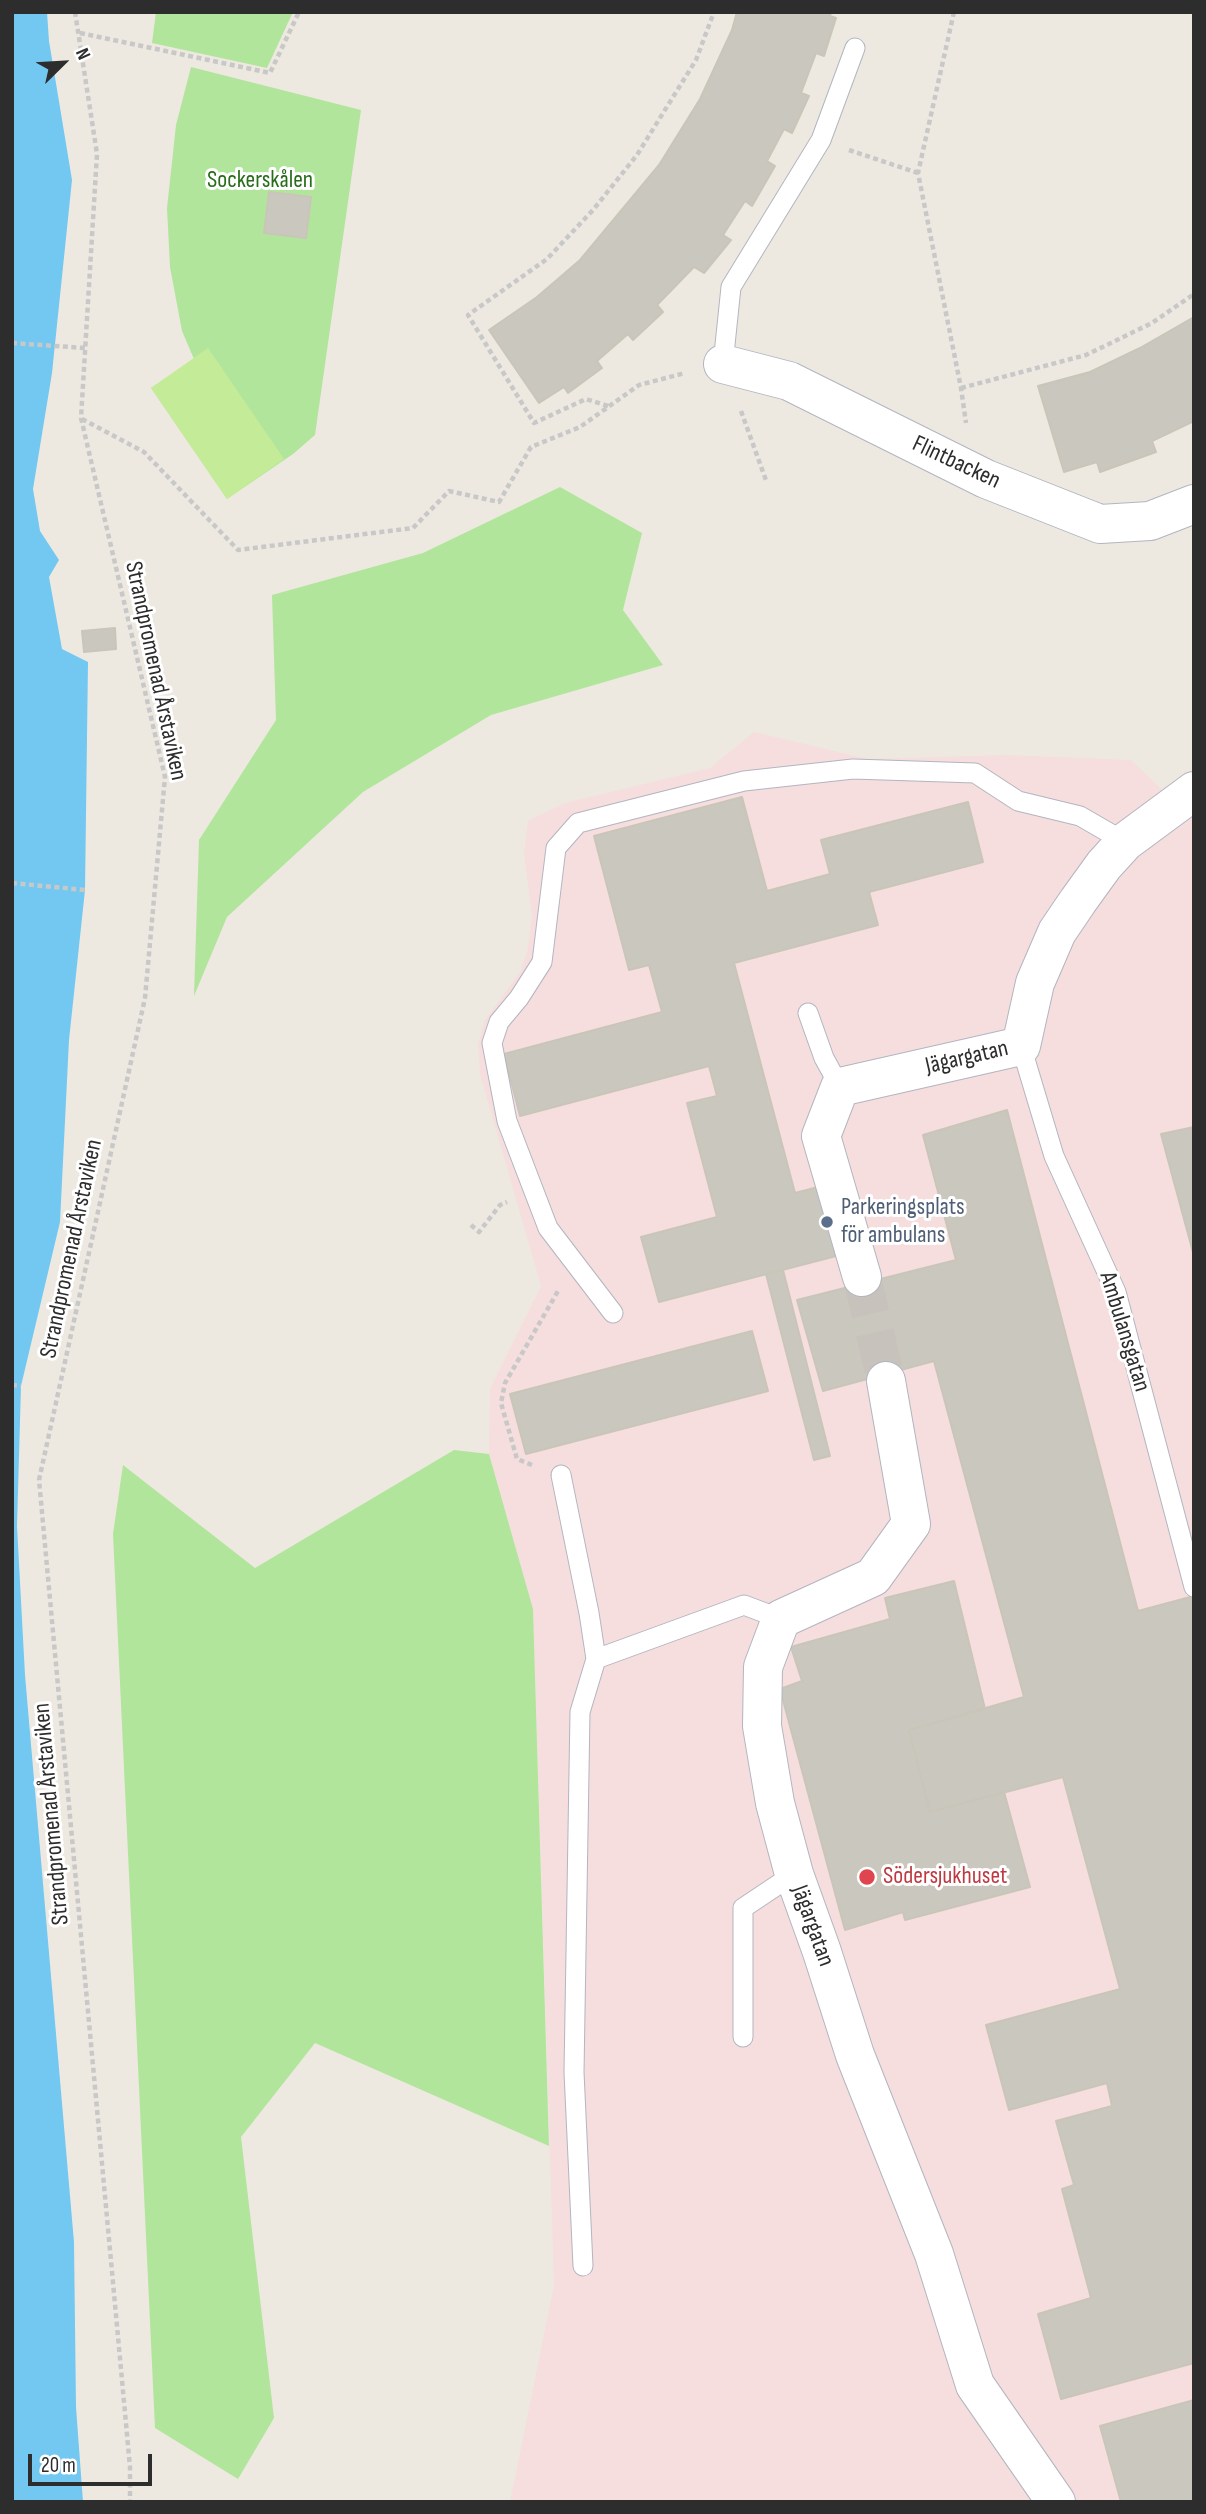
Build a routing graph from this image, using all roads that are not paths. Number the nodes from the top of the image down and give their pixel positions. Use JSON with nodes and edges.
{"nodes":[{"id":1,"x":855,"y":48,"type":"dead end"},
{"id":2,"x":723,"y":364,"type":"joint"},
{"id":3,"x":1194,"y":505,"type":"edge"},
{"id":4,"x":1194,"y":791,"type":"edge"},
{"id":5,"x":1125,"y":842,"type":"junction"},
{"id":6,"x":808,"y":1013,"type":"dead end"},
{"id":7,"x":1021,"y":1045,"type":"junction"},
{"id":8,"x":839,"y":1087,"type":"junction"},
{"id":9,"x":862,"y":1278,"type":"tunnel mouth"},
{"id":10,"x":613,"y":1313,"type":"dead end"},
{"id":11,"x":886,"y":1381,"type":"tunnel mouth"},
{"id":12,"x":561,"y":1475,"type":"road end"},
{"id":13,"x":1194,"y":1587,"type":"edge"},
{"id":14,"x":781,"y":1619,"type":"junction"},
{"id":15,"x":596,"y":1659,"type":"junction"},
{"id":16,"x":794,"y":1874,"type":"junction"},
{"id":17,"x":743,"y":2037,"type":"dead end"},
{"id":18,"x":583,"y":2266,"type":"dead end"},
{"id":19,"x":1056,"y":2502,"type":"edge"}],
"edges":[{"from":1,"to":2,"type":"lane"},
{"from":2,"to":3,"type":"street","name":"Flintbacken"},
{"from":4,"to":5,"type":"street","name":"Jägargatan"},
{"from":5,"to":7,"type":"street","name":"Jägargatan"},
{"from":5,"to":10,"type":"lane"},
{"from":6,"to":8,"type":"lane"},
{"from":7,"to":8,"type":"street","name":"Jägargatan"},
{"from":7,"to":13,"type":"lane","name":"Ambulansgatan"},
{"from":8,"to":9,"type":"street"},
{"from":11,"to":14,"type":"street"},
{"from":12,"to":15,"type":"lane"},
{"from":14,"to":15,"type":"lane"},
{"from":14,"to":16,"type":"street","name":"Jägargatan"},
{"from":15,"to":18,"type":"lane"},
{"from":16,"to":17,"type":"lane"},
{"from":16,"to":19,"type":"street","name":"Jägargatan"}]}
